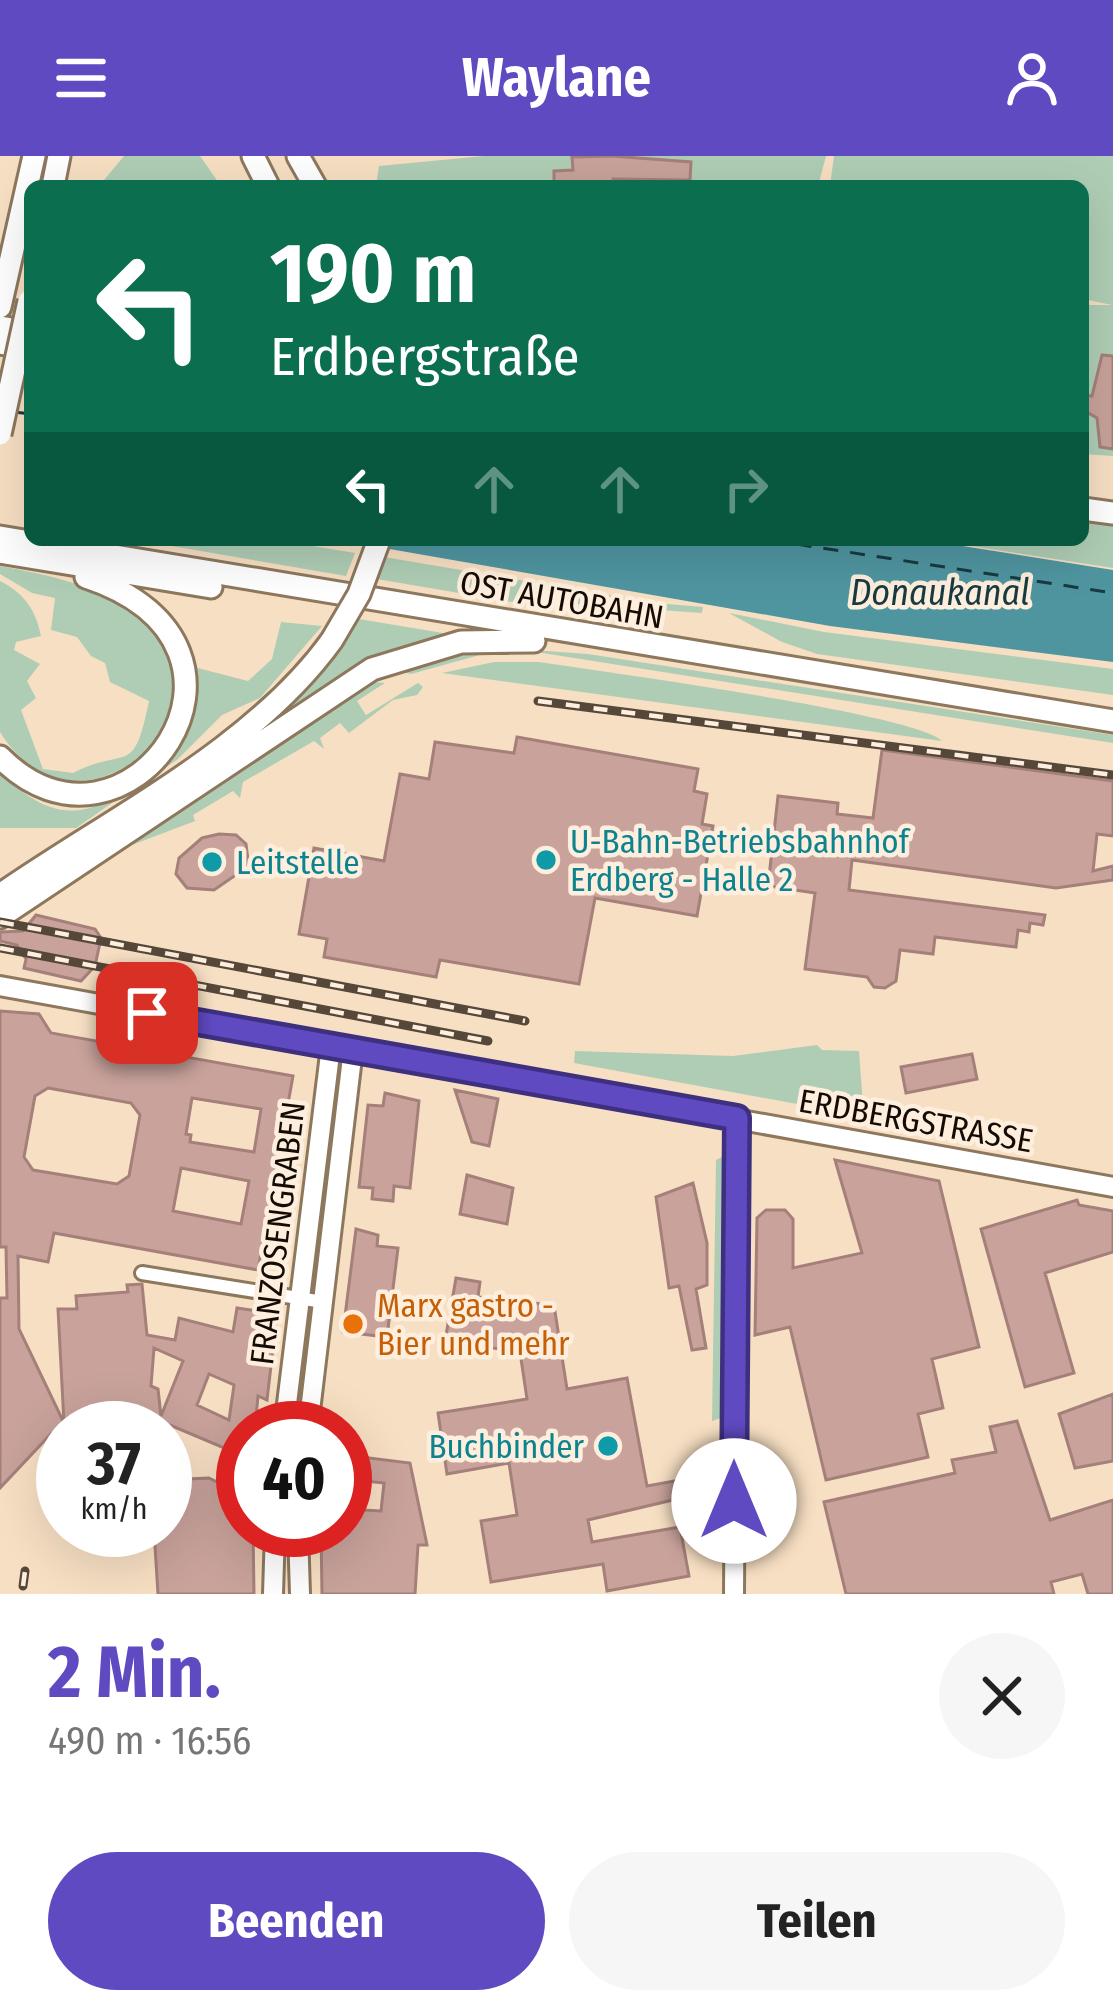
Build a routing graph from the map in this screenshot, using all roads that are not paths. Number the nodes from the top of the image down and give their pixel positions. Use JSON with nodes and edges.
{"nodes":[{"id":1,"x":24,"y":203,"type":"edge"},
{"id":2,"x":0,"y":250,"type":"edge"},
{"id":3,"x":1,"y":312,"type":"edge"},
{"id":4,"x":24,"y":321,"type":"edge"},
{"id":5,"x":0,"y":434,"type":"edge"},
{"id":6,"x":53,"y":546,"type":"edge"},
{"id":7,"x":377,"y":546,"type":"edge"},
{"id":8,"x":0,"y":556,"type":"edge"},
{"id":9,"x":598,"y":639,"type":"junction"},
{"id":10,"x":1113,"y":721,"type":"edge"},
{"id":11,"x":0,"y":757,"type":"edge"},
{"id":12,"x":0,"y":896,"type":"edge"},
{"id":13,"x":0,"y":916,"type":"edge"},
{"id":14,"x":0,"y":986,"type":"edge"},
{"id":15,"x":331,"y":1046,"type":"junction"},
{"id":16,"x":353,"y":1049,"type":"junction"},
{"id":17,"x":737,"y":1118,"type":"junction"},
{"id":18,"x":1113,"y":1187,"type":"edge"},
{"id":19,"x":142,"y":1274,"type":"dead end"},
{"id":20,"x":300,"y":1298,"type":"junction"},
{"id":21,"x":322,"y":1302,"type":"junction"},
{"id":22,"x":287,"y":1401,"type":"edge"},
{"id":23,"x":311,"y":1401,"type":"edge"},
{"id":24,"x":274,"y":1557,"type":"edge"},
{"id":25,"x":299,"y":1557,"type":"edge"},
{"id":26,"x":273,"y":1594,"type":"edge"},
{"id":27,"x":300,"y":1594,"type":"edge"},
{"id":28,"x":734,"y":1594,"type":"edge"}],
"edges":[{"from":1,"to":3,"type":"highway"},
{"from":2,"to":3,"type":"highway"},
{"from":4,"to":5,"type":"highway","bridge":true},
{"from":6,"to":9,"type":"highway","name":"OST AUTOBAHN"},
{"from":7,"to":12,"type":"highway","bridge":true},
{"from":8,"to":9,"type":"highway"},
{"from":8,"to":11,"type":"highway"},
{"from":9,"to":10,"type":"highway","name":"OST AUTOBAHN"},
{"from":9,"to":13,"type":"highway"},
{"from":14,"to":15,"type":"main road","name":"ERDBERGSTRASSE"},
{"from":15,"to":16,"type":"main road","name":"ERDBERGSTRASSE"},
{"from":15,"to":20,"type":"main road","name":"FRANZOSENGRABEN"},
{"from":16,"to":17,"type":"main road","name":"ERDBERGSTRASSE"},
{"from":16,"to":21,"type":"main road","name":"FRANZOSENGRABEN"},
{"from":17,"to":18,"type":"main road","name":"ERDBERGSTRASSE"},
{"from":17,"to":28,"type":"main road"},
{"from":19,"to":20,"type":"street"},
{"from":20,"to":21,"type":"street"},
{"from":20,"to":22,"type":"main road","name":"FRANZOSENGRABEN"},
{"from":21,"to":23,"type":"main road","name":"FRANZOSENGRABEN"},
{"from":24,"to":26,"type":"main road"},
{"from":25,"to":27,"type":"main road"}]}
